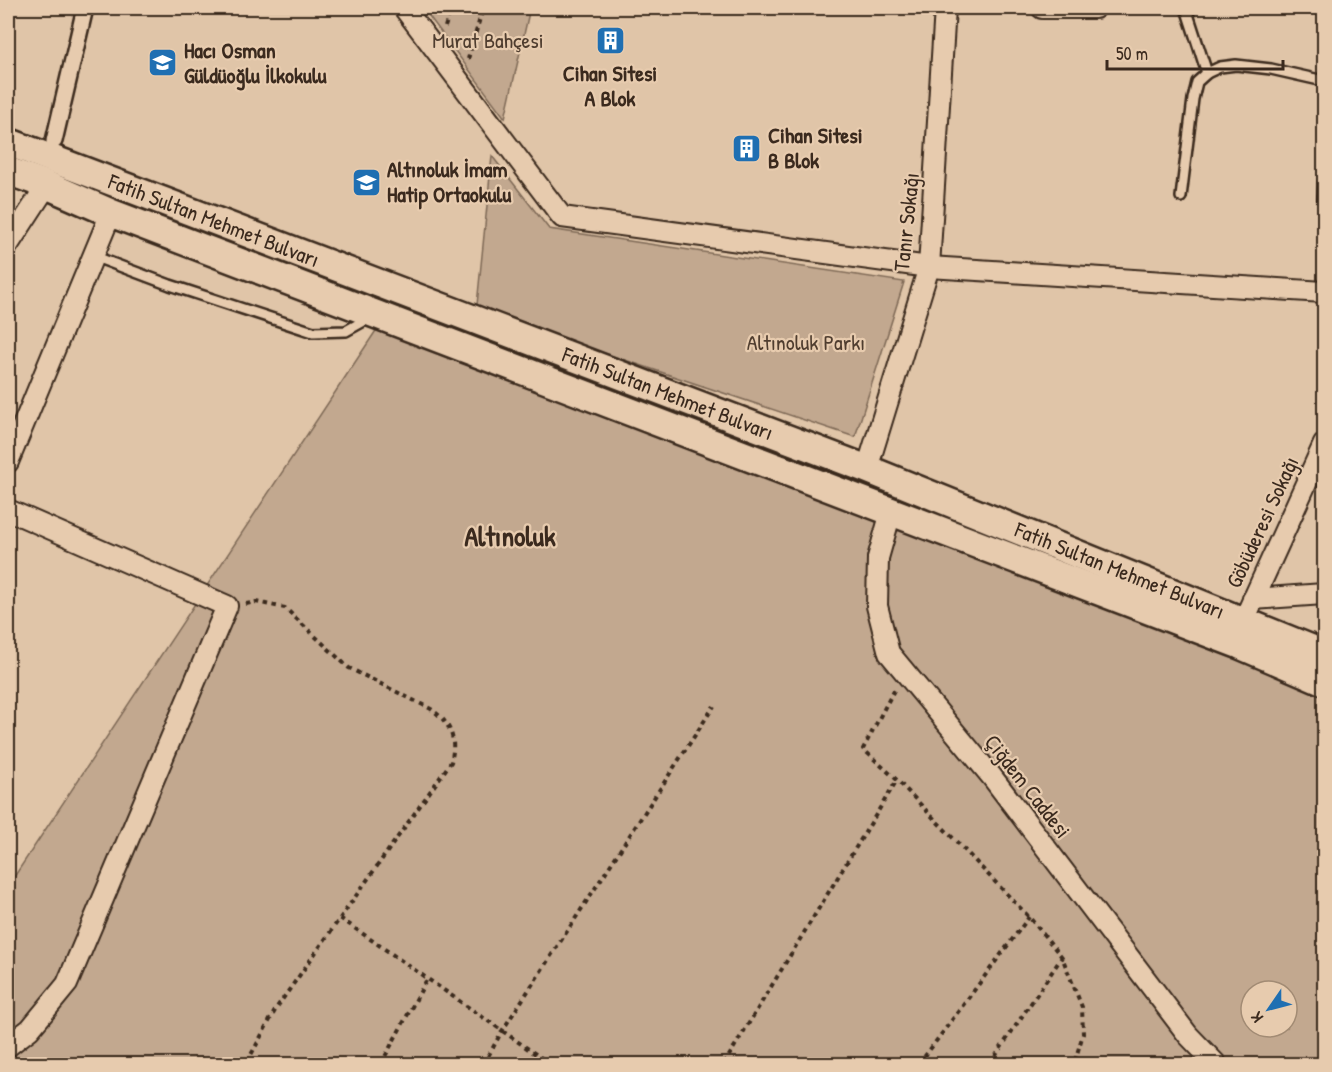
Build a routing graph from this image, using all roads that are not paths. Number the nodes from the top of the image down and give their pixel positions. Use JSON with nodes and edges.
{"nodes":[{"id":1,"x":85,"y":8,"type":"edge"},
{"id":2,"x":404,"y":8,"type":"edge"},
{"id":3,"x":945,"y":8,"type":"edge"},
{"id":4,"x":1042,"y":8,"type":"edge"},
{"id":5,"x":1095,"y":8,"type":"edge"},
{"id":6,"x":1186,"y":8,"type":"edge"},
{"id":7,"x":1207,"y":73,"type":"junction"},
{"id":8,"x":1324,"y":81,"type":"edge"},
{"id":9,"x":54,"y":141,"type":"dead end"},
{"id":10,"x":8,"y":142,"type":"edge"},
{"id":11,"x":8,"y":171,"type":"edge"},
{"id":12,"x":1324,"y":181,"type":"edge"},
{"id":13,"x":47,"y":185,"type":"junction"},
{"id":14,"x":1181,"y":197,"type":"dead end"},
{"id":15,"x":1323,"y":200,"type":"dead end"},
{"id":16,"x":111,"y":213,"type":"junction"},
{"id":17,"x":8,"y":244,"type":"edge"},
{"id":18,"x":93,"y":256,"type":"junction"},
{"id":19,"x":929,"y":267,"type":"junction"},
{"id":20,"x":1324,"y":292,"type":"edge"},
{"id":21,"x":375,"y":314,"type":"junction"},
{"id":22,"x":1324,"y":444,"type":"edge"},
{"id":23,"x":8,"y":462,"type":"edge"},
{"id":24,"x":867,"y":469,"type":"junction"},
{"id":25,"x":8,"y":510,"type":"edge"},
{"id":26,"x":891,"y":512,"type":"junction"},
{"id":27,"x":1324,"y":594,"type":"edge"},
{"id":28,"x":1248,"y":609,"type":"junction"},
{"id":29,"x":1324,"y":654,"type":"edge"},
{"id":30,"x":1324,"y":681,"type":"edge"},
{"id":31,"x":8,"y":1046,"type":"edge"},
{"id":32,"x":1216,"y":1065,"type":"edge"}],
"edges":[{"from":1,"to":9,"type":"street"},
{"from":2,"to":19,"type":"street"},
{"from":3,"to":19,"type":"street","name":"Tanır Sokağı"},
{"from":4,"to":5,"type":"street"},
{"from":6,"to":7,"type":"lane"},
{"from":7,"to":8,"type":"lane"},
{"from":7,"to":14,"type":"lane"},
{"from":10,"to":24,"type":"main road","name":"Fatih Sultan Mehmet Bulvarı"},
{"from":11,"to":13,"type":"main road","name":"Fatih Sultan Mehmet Bulvarı"},
{"from":12,"to":15,"type":"lane"},
{"from":13,"to":16,"type":"main road","name":"Fatih Sultan Mehmet Bulvarı"},
{"from":13,"to":17,"type":"street"},
{"from":16,"to":18,"type":"street"},
{"from":16,"to":21,"type":"main road","name":"Fatih Sultan Mehmet Bulvarı"},
{"from":18,"to":21,"type":"lane"},
{"from":18,"to":23,"type":"street"},
{"from":19,"to":20,"type":"street"},
{"from":19,"to":24,"type":"street","name":"Tanır Sokağı"},
{"from":21,"to":26,"type":"main road","name":"Fatih Sultan Mehmet Bulvarı"},
{"from":22,"to":28,"type":"street","name":"Göbüderesi Sokağı"},
{"from":24,"to":28,"type":"main road","name":"Fatih Sultan Mehmet Bulvarı"},
{"from":25,"to":31,"type":"street"},
{"from":26,"to":30,"type":"main road","name":"Fatih Sultan Mehmet Bulvarı"},
{"from":26,"to":32,"type":"street","name":"Çiğdem Caddesi"},
{"from":27,"to":28,"type":"street"},
{"from":28,"to":29,"type":"main road","name":"Fatih Sultan Mehmet Bulvarı"}]}
